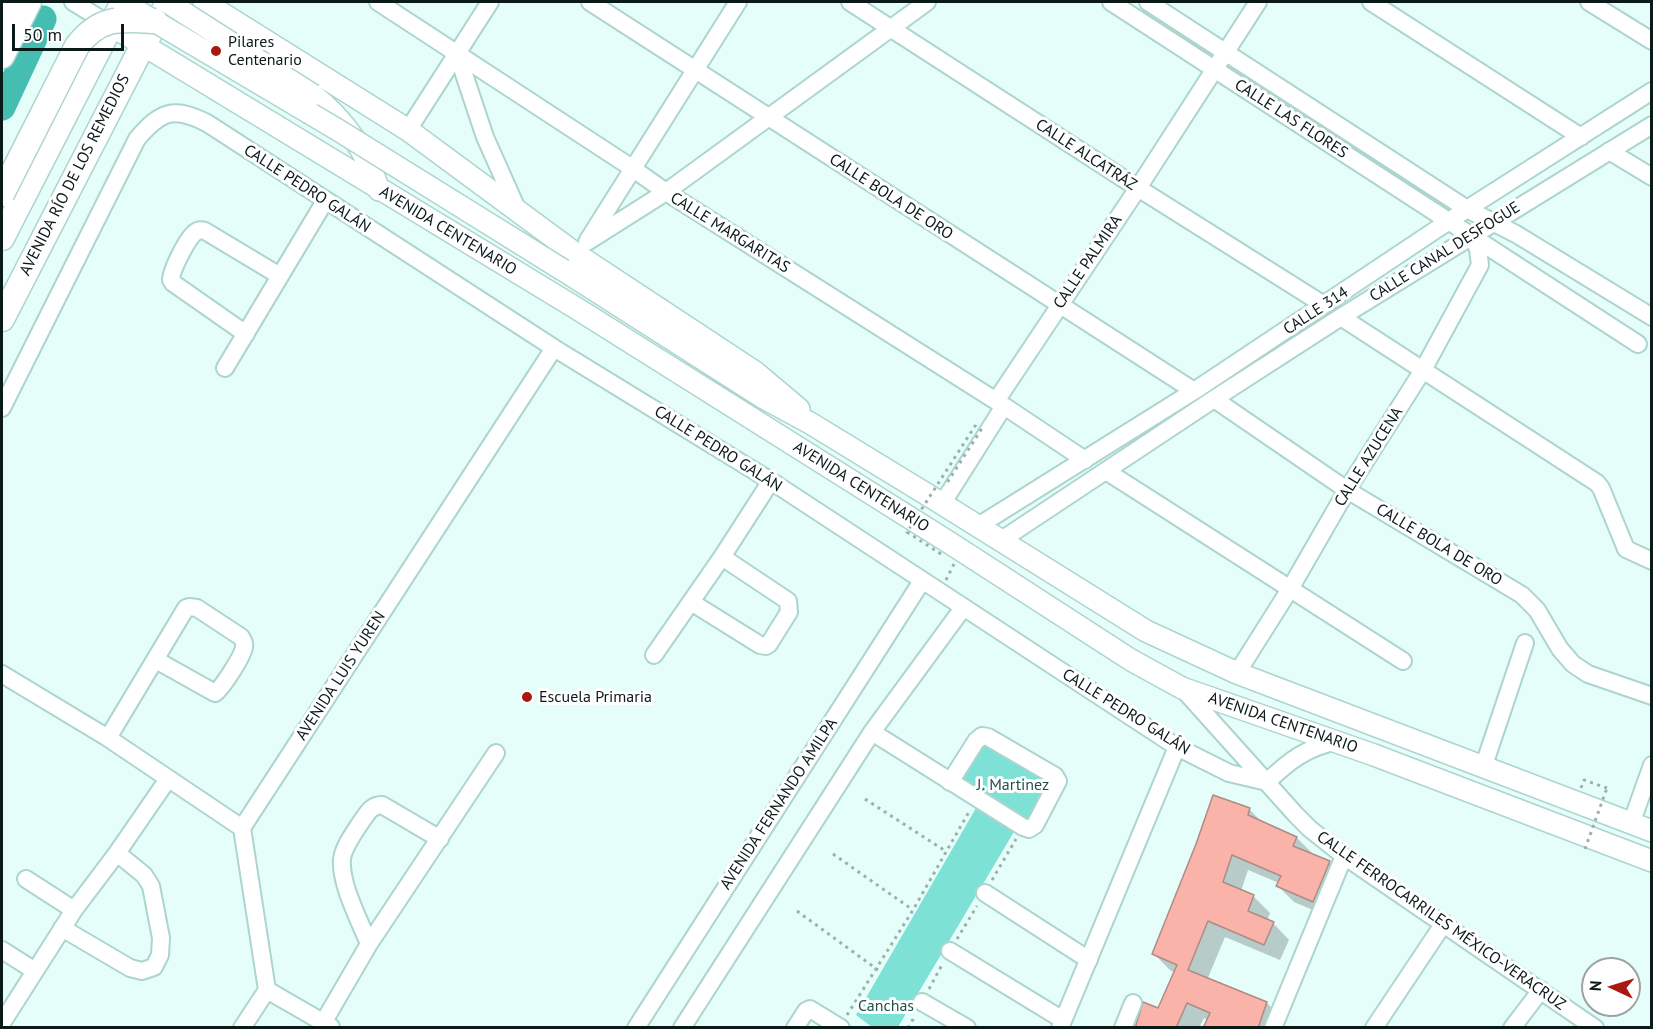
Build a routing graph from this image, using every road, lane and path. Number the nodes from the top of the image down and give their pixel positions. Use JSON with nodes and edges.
{"nodes":[{"id":1,"x":9,"y":2,"type":"edge"},
{"id":2,"x":29,"y":2,"type":"edge"},
{"id":3,"x":73,"y":2,"type":"edge"},
{"id":4,"x":122,"y":2,"type":"edge"},
{"id":5,"x":378,"y":2,"type":"edge"},
{"id":6,"x":490,"y":2,"type":"edge"},
{"id":7,"x":590,"y":2,"type":"edge"},
{"id":8,"x":738,"y":2,"type":"edge"},
{"id":9,"x":850,"y":2,"type":"edge"},
{"id":10,"x":927,"y":2,"type":"edge"},
{"id":11,"x":1111,"y":2,"type":"edge"},
{"id":12,"x":1148,"y":2,"type":"edge"},
{"id":13,"x":1258,"y":2,"type":"edge"},
{"id":14,"x":1371,"y":2,"type":"edge"},
{"id":15,"x":1589,"y":2,"type":"edge"},
{"id":16,"x":207,"y":4,"type":"edge"},
{"id":17,"x":164,"y":8,"type":"edge"},
{"id":18,"x":2,"y":16,"type":"edge"},
{"id":19,"x":112,"y":26,"type":"junction"},
{"id":20,"x":891,"y":27,"type":"junction"},
{"id":21,"x":1652,"y":41,"type":"edge"},
{"id":22,"x":142,"y":45,"type":"junction"},
{"id":23,"x":1226,"y":51,"type":"junction"},
{"id":24,"x":457,"y":53,"type":"junction"},
{"id":25,"x":2,"y":56,"type":"edge"},
{"id":26,"x":176,"y":66,"type":"junction"},
{"id":27,"x":694,"y":68,"type":"junction"},
{"id":28,"x":1214,"y":69,"type":"junction"},
{"id":29,"x":1652,"y":92,"type":"edge"},
{"id":30,"x":767,"y":117,"type":"junction"},
{"id":31,"x":1652,"y":124,"type":"edge"},
{"id":32,"x":408,"y":130,"type":"junction"},
{"id":33,"x":1581,"y":137,"type":"junction"},
{"id":34,"x":1609,"y":151,"type":"junction"},
{"id":35,"x":632,"y":168,"type":"junction"},
{"id":36,"x":1652,"y":177,"type":"edge"},
{"id":37,"x":1138,"y":188,"type":"junction"},
{"id":38,"x":379,"y":190,"type":"junction"},
{"id":39,"x":666,"y":192,"type":"junction"},
{"id":40,"x":2,"y":194,"type":"edge"},
{"id":41,"x":325,"y":201,"type":"junction"},
{"id":42,"x":1467,"y":209,"type":"junction"},
{"id":43,"x":520,"y":214,"type":"junction"},
{"id":44,"x":1450,"y":221,"type":"junction"},
{"id":45,"x":1494,"y":221,"type":"junction"},
{"id":46,"x":1472,"y":235,"type":"junction"},
{"id":47,"x":2,"y":238,"type":"edge"},
{"id":48,"x":575,"y":255,"type":"junction"},
{"id":49,"x":280,"y":276,"type":"junction"},
{"id":50,"x":1059,"y":305,"type":"junction"},
{"id":51,"x":1324,"y":305,"type":"junction"},
{"id":52,"x":1341,"y":317,"type":"junction"},
{"id":53,"x":1652,"y":317,"type":"edge"},
{"id":54,"x":2,"y":319,"type":"edge"},
{"id":55,"x":246,"y":334,"type":"junction"},
{"id":56,"x":1638,"y":344,"type":"dead end"},
{"id":57,"x":554,"y":348,"type":"junction"},
{"id":58,"x":225,"y":368,"type":"dead end"},
{"id":59,"x":1423,"y":370,"type":"junction"},
{"id":60,"x":1194,"y":391,"type":"junction"},
{"id":61,"x":1214,"y":399,"type":"junction"},
{"id":62,"x":1000,"y":403,"type":"junction"},
{"id":63,"x":2,"y":408,"type":"edge"},
{"id":64,"x":1084,"y":460,"type":"junction"},
{"id":65,"x":1107,"y":471,"type":"junction"},
{"id":66,"x":771,"y":482,"type":"junction"},
{"id":67,"x":1347,"y":490,"type":"junction"},
{"id":68,"x":943,"y":495,"type":"junction"},
{"id":69,"x":978,"y":526,"type":"junction"},
{"id":70,"x":1000,"y":541,"type":"junction"},
{"id":71,"x":951,"y":552,"type":"junction"},
{"id":72,"x":722,"y":557,"type":"junction"},
{"id":73,"x":1652,"y":561,"type":"edge"},
{"id":74,"x":922,"y":582,"type":"junction"},
{"id":75,"x":1290,"y":589,"type":"junction"},
{"id":76,"x":940,"y":592,"type":"junction"},
{"id":77,"x":691,"y":602,"type":"junction"},
{"id":78,"x":963,"y":608,"type":"junction"},
{"id":79,"x":1525,"y":643,"type":"dead end"},
{"id":80,"x":654,"y":655,"type":"dead end"},
{"id":81,"x":156,"y":660,"type":"junction"},
{"id":82,"x":1403,"y":661,"type":"dead end"},
{"id":83,"x":1237,"y":673,"type":"junction"},
{"id":84,"x":2,"y":674,"type":"edge"},
{"id":85,"x":1182,"y":688,"type":"junction"},
{"id":86,"x":1652,"y":696,"type":"edge"},
{"id":87,"x":1218,"y":728,"type":"junction"},
{"id":88,"x":872,"y":732,"type":"junction"},
{"id":89,"x":108,"y":738,"type":"junction"},
{"id":90,"x":1337,"y":741,"type":"junction"},
{"id":91,"x":1177,"y":747,"type":"junction"},
{"id":92,"x":496,"y":753,"type":"dead end"},
{"id":93,"x":1198,"y":757,"type":"junction"},
{"id":94,"x":1652,"y":765,"type":"edge"},
{"id":95,"x":1483,"y":768,"type":"junction"},
{"id":96,"x":168,"y":779,"type":"junction"},
{"id":97,"x":1584,"y":780,"type":"dead end"},
{"id":98,"x":950,"y":782,"type":"junction"},
{"id":99,"x":1267,"y":782,"type":"junction"},
{"id":100,"x":977,"y":798,"type":"junction"},
{"id":101,"x":864,"y":799,"type":"dead end"},
{"id":102,"x":1631,"y":824,"type":"junction"},
{"id":103,"x":242,"y":828,"type":"junction"},
{"id":104,"x":1652,"y":831,"type":"edge"},
{"id":105,"x":440,"y":839,"type":"junction"},
{"id":106,"x":1585,"y":849,"type":"dead end"},
{"id":107,"x":947,"y":852,"type":"junction"},
{"id":108,"x":117,"y":853,"type":"junction"},
{"id":109,"x":833,"y":854,"type":"dead end"},
{"id":110,"x":1344,"y":856,"type":"junction"},
{"id":111,"x":1652,"y":861,"type":"edge"},
{"id":112,"x":26,"y":879,"type":"dead end"},
{"id":113,"x":985,"y":893,"type":"dead end"},
{"id":114,"x":74,"y":910,"type":"junction"},
{"id":115,"x":914,"y":910,"type":"junction"},
{"id":116,"x":797,"y":911,"type":"dead end"},
{"id":117,"x":1444,"y":923,"type":"junction"},
{"id":118,"x":62,"y":928,"type":"junction"},
{"id":119,"x":369,"y":944,"type":"junction"},
{"id":120,"x":2,"y":950,"type":"edge"},
{"id":121,"x":950,"y":951,"type":"dead end"},
{"id":122,"x":1089,"y":960,"type":"junction"},
{"id":123,"x":878,"y":970,"type":"junction"},
{"id":124,"x":35,"y":971,"type":"junction"},
{"id":125,"x":267,"y":990,"type":"junction"},
{"id":126,"x":1540,"y":990,"type":"junction"},
{"id":127,"x":922,"y":1002,"type":"dead end"},
{"id":128,"x":1133,"y":1003,"type":"dead end"},
{"id":129,"x":2,"y":1023,"type":"edge"},
{"id":130,"x":1061,"y":1024,"type":"edge"},
{"id":131,"x":327,"y":1025,"type":"edge"},
{"id":132,"x":1274,"y":1026,"type":"edge"},
{"id":133,"x":840,"y":1027,"type":"edge"},
{"id":134,"x":242,"y":1028,"type":"edge"},
{"id":135,"x":636,"y":1028,"type":"edge"},
{"id":136,"x":682,"y":1028,"type":"edge"},
{"id":137,"x":795,"y":1028,"type":"edge"},
{"id":138,"x":967,"y":1028,"type":"edge"},
{"id":139,"x":1123,"y":1028,"type":"edge"},
{"id":140,"x":1374,"y":1028,"type":"edge"},
{"id":141,"x":1512,"y":1028,"type":"edge"},
{"id":142,"x":1595,"y":1028,"type":"edge"}],
"edges":[{"from":1,"to":18,"type":"highway"},
{"from":2,"to":25,"type":"highway"},
{"from":3,"to":19,"type":"street"},
{"from":4,"to":17,"type":"main road","bridge":true},
{"from":4,"to":19,"type":"highway"},
{"from":5,"to":24,"type":"street","name":"CALLE MARGARITAS"},
{"from":6,"to":24,"type":"street"},
{"from":7,"to":27,"type":"street","name":"CALLE BOLA DE ORO"},
{"from":8,"to":27,"type":"street"},
{"from":9,"to":20,"type":"street","name":"CALLE ALCATRÁZ"},
{"from":10,"to":20,"type":"street"},
{"from":11,"to":28,"type":"street","name":"CALLE LAS FLORES"},
{"from":12,"to":23,"type":"street","name":"CALLE LAS FLORES"},
{"from":13,"to":23,"type":"street","name":"CALLE PALMIRA"},
{"from":14,"to":33,"type":"street"},
{"from":15,"to":21,"type":"street"},
{"from":16,"to":26,"type":"main road"},
{"from":16,"to":32,"type":"main road","name":"AVENIDA CENTENARIO"},
{"from":17,"to":22,"type":"highway","name":"AVENIDA RÍO DE LOS REMEDIOS"},
{"from":17,"to":38,"type":"main road","bridge":true},
{"from":17,"to":40,"type":"highway","bridge":true},
{"from":17,"to":48,"type":"main road","name":"AVENIDA CENTENARIO","bridge":true},
{"from":19,"to":22,"type":"main road","name":"AVENIDA CENTENARIO"},
{"from":19,"to":47,"type":"highway"},
{"from":20,"to":30,"type":"street"},
{"from":20,"to":37,"type":"street","name":"CALLE ALCATRÁZ"},
{"from":22,"to":26,"type":"main road","name":"AVENIDA CENTENARIO"},
{"from":22,"to":54,"type":"highway","name":"AVENIDA RÍO DE LOS REMEDIOS"},
{"from":23,"to":28,"type":"street","name":"CALLE PALMIRA"},
{"from":23,"to":42,"type":"street","name":"CALLE LAS FLORES"},
{"from":24,"to":32,"type":"street"},
{"from":24,"to":35,"type":"street","name":"CALLE MARGARITAS"},
{"from":24,"to":43,"type":"street"},
{"from":26,"to":38,"type":"main road","name":"AVENIDA CENTENARIO"},
{"from":27,"to":30,"type":"street","name":"CALLE BOLA DE ORO"},
{"from":27,"to":35,"type":"street"},
{"from":28,"to":37,"type":"street","name":"CALLE PALMIRA"},
{"from":28,"to":44,"type":"street","name":"CALLE LAS FLORES"},
{"from":29,"to":33,"type":"street","name":"CALLE 314"},
{"from":30,"to":39,"type":"street"},
{"from":30,"to":50,"type":"street","name":"CALLE BOLA DE ORO"},
{"from":31,"to":34,"type":"street","name":"CALLE CANAL DESFOGUE"},
{"from":32,"to":43,"type":"main road","name":"AVENIDA CENTENARIO"},
{"from":33,"to":42,"type":"street","name":"CALLE 314"},
{"from":34,"to":36,"type":"street"},
{"from":34,"to":45,"type":"street","name":"CALLE CANAL DESFOGUE"},
{"from":35,"to":39,"type":"street","name":"CALLE MARGARITAS"},
{"from":35,"to":48,"type":"street"},
{"from":37,"to":50,"type":"street","name":"CALLE PALMIRA"},
{"from":37,"to":51,"type":"street","name":"CALLE ALCATRÁZ"},
{"from":38,"to":71,"type":"main road","name":"AVENIDA CENTENARIO"},
{"from":39,"to":48,"type":"street"},
{"from":39,"to":62,"type":"street","name":"CALLE MARGARITAS"},
{"from":41,"to":49,"type":"street"},
{"from":41,"to":57,"type":"street","name":"CALLE PEDRO GALÁN"},
{"from":41,"to":63,"type":"street","name":"CALLE PEDRO GALÁN"},
{"from":42,"to":44,"type":"street","name":"CALLE 314"},
{"from":42,"to":45,"type":"street","name":"CALLE LAS FLORES"},
{"from":43,"to":48,"type":"main road","name":"AVENIDA CENTENARIO"},
{"from":44,"to":46,"type":"street","name":"CALLE LAS FLORES"},
{"from":44,"to":51,"type":"street","name":"CALLE 314"},
{"from":45,"to":46,"type":"street","name":"CALLE CANAL DESFOGUE"},
{"from":45,"to":53,"type":"street","name":"CALLE LAS FLORES"},
{"from":46,"to":52,"type":"street","name":"CALLE CANAL DESFOGUE"},
{"from":46,"to":56,"type":"street","name":"CALLE LAS FLORES"},
{"from":46,"to":59,"type":"street","name":"CALLE AZUCENA"},
{"from":48,"to":68,"type":"main road","name":"AVENIDA CENTENARIO"},
{"from":49,"to":55,"type":"street"},
{"from":49,"to":55,"type":"street"},
{"from":50,"to":60,"type":"street","name":"CALLE BOLA DE ORO"},
{"from":50,"to":62,"type":"street","name":"CALLE PALMIRA"},
{"from":51,"to":60,"type":"street","name":"CALLE 314"},
{"from":52,"to":59,"type":"street"},
{"from":52,"to":61,"type":"street","name":"CALLE CANAL DESFOGUE"},
{"from":55,"to":58,"type":"street"},
{"from":57,"to":66,"type":"street","name":"CALLE PEDRO GALÁN"},
{"from":57,"to":103,"type":"street","name":"AVENIDA LUIS YUREN"},
{"from":59,"to":67,"type":"street","name":"CALLE AZUCENA"},
{"from":59,"to":73,"type":"street"},
{"from":60,"to":64,"type":"street","name":"CALLE 314"},
{"from":61,"to":65,"type":"street","name":"CALLE CANAL DESFOGUE"},
{"from":61,"to":67,"type":"street","name":"CALLE BOLA DE ORO"},
{"from":62,"to":64,"type":"street","name":"CALLE MARGARITAS"},
{"from":62,"to":68,"type":"street","name":"CALLE PALMIRA"},
{"from":64,"to":69,"type":"street","name":"CALLE 314"},
{"from":65,"to":70,"type":"street","name":"CALLE CANAL DESFOGUE"},
{"from":65,"to":75,"type":"street"},
{"from":66,"to":72,"type":"street"},
{"from":66,"to":74,"type":"street","name":"CALLE PEDRO GALÁN"},
{"from":67,"to":75,"type":"street","name":"CALLE AZUCENA"},
{"from":67,"to":86,"type":"street","name":"CALLE BOLA DE ORO"},
{"from":68,"to":69,"type":"main road","name":"AVENIDA CENTENARIO"},
{"from":68,"to":71,"type":"path","bridge":true},
{"from":69,"to":70,"type":"main road","name":"AVENIDA CENTENARIO"},
{"from":70,"to":83,"type":"main road","name":"AVENIDA CENTENARIO"},
{"from":71,"to":76,"type":"path"},
{"from":71,"to":85,"type":"main road","name":"AVENIDA CENTENARIO"},
{"from":72,"to":77,"type":"street"},
{"from":72,"to":77,"type":"street"},
{"from":74,"to":76,"type":"street","name":"CALLE PEDRO GALÁN"},
{"from":74,"to":135,"type":"street","name":"AVENIDA FERNANDO AMILPA"},
{"from":75,"to":82,"type":"street"},
{"from":75,"to":83,"type":"street","name":"CALLE AZUCENA"},
{"from":76,"to":78,"type":"street","name":"CALLE PEDRO GALÁN"},
{"from":77,"to":80,"type":"street"},
{"from":78,"to":88,"type":"street"},
{"from":78,"to":91,"type":"street","name":"CALLE PEDRO GALÁN"},
{"from":79,"to":95,"type":"street"},
{"from":81,"to":81,"type":"street"},
{"from":81,"to":89,"type":"street"},
{"from":83,"to":95,"type":"main road","name":"AVENIDA CENTENARIO"},
{"from":84,"to":89,"type":"street"},
{"from":85,"to":87,"type":"street","name":"CALLE FERROCARRILES MÉXICO-VERACRUZ"},
{"from":85,"to":90,"type":"main road","name":"AVENIDA CENTENARIO"},
{"from":87,"to":93,"type":"street"},
{"from":87,"to":99,"type":"street","name":"CALLE FERROCARRILES MÉXICO-VERACRUZ"},
{"from":88,"to":98,"type":"street"},
{"from":88,"to":136,"type":"street"},
{"from":89,"to":96,"type":"street"},
{"from":90,"to":99,"type":"street"},
{"from":90,"to":111,"type":"main road","name":"AVENIDA CENTENARIO"},
{"from":91,"to":93,"type":"street","name":"CALLE PEDRO GALÁN"},
{"from":91,"to":122,"type":"street"},
{"from":92,"to":105,"type":"street"},
{"from":93,"to":99,"type":"street","name":"CALLE PEDRO GALÁN"},
{"from":94,"to":102,"type":"street"},
{"from":95,"to":102,"type":"main road","name":"AVENIDA CENTENARIO"},
{"from":96,"to":103,"type":"street"},
{"from":96,"to":108,"type":"street"},
{"from":97,"to":106,"type":"path","bridge":true},
{"from":98,"to":100,"type":"street"},
{"from":98,"to":100,"type":"street"},
{"from":99,"to":110,"type":"street","name":"CALLE FERROCARRILES MÉXICO-VERACRUZ"},
{"from":100,"to":107,"type":"path"},
{"from":101,"to":107,"type":"path"},
{"from":102,"to":104,"type":"main road","name":"AVENIDA CENTENARIO"},
{"from":103,"to":125,"type":"street"},
{"from":105,"to":119,"type":"street"},
{"from":105,"to":119,"type":"street"},
{"from":107,"to":115,"type":"path"},
{"from":108,"to":114,"type":"street"},
{"from":108,"to":118,"type":"street"},
{"from":109,"to":115,"type":"path"},
{"from":110,"to":117,"type":"street","name":"CALLE FERROCARRILES MÉXICO-VERACRUZ"},
{"from":110,"to":132,"type":"street"},
{"from":112,"to":114,"type":"street"},
{"from":113,"to":122,"type":"street"},
{"from":114,"to":118,"type":"street"},
{"from":115,"to":123,"type":"path"},
{"from":116,"to":123,"type":"path"},
{"from":117,"to":126,"type":"street","name":"CALLE FERROCARRILES MÉXICO-VERACRUZ"},
{"from":117,"to":140,"type":"street"},
{"from":118,"to":124,"type":"street"},
{"from":119,"to":131,"type":"street"},
{"from":120,"to":124,"type":"street"},
{"from":121,"to":130,"type":"street"},
{"from":122,"to":130,"type":"street"},
{"from":123,"to":133,"type":"path"},
{"from":124,"to":129,"type":"street"},
{"from":125,"to":131,"type":"street"},
{"from":125,"to":134,"type":"street"},
{"from":126,"to":141,"type":"street"},
{"from":126,"to":142,"type":"street","name":"CALLE FERROCARRILES MÉXICO-VERACRUZ"},
{"from":127,"to":138,"type":"street"},
{"from":128,"to":139,"type":"street"},
{"from":133,"to":137,"type":"street"}]}
